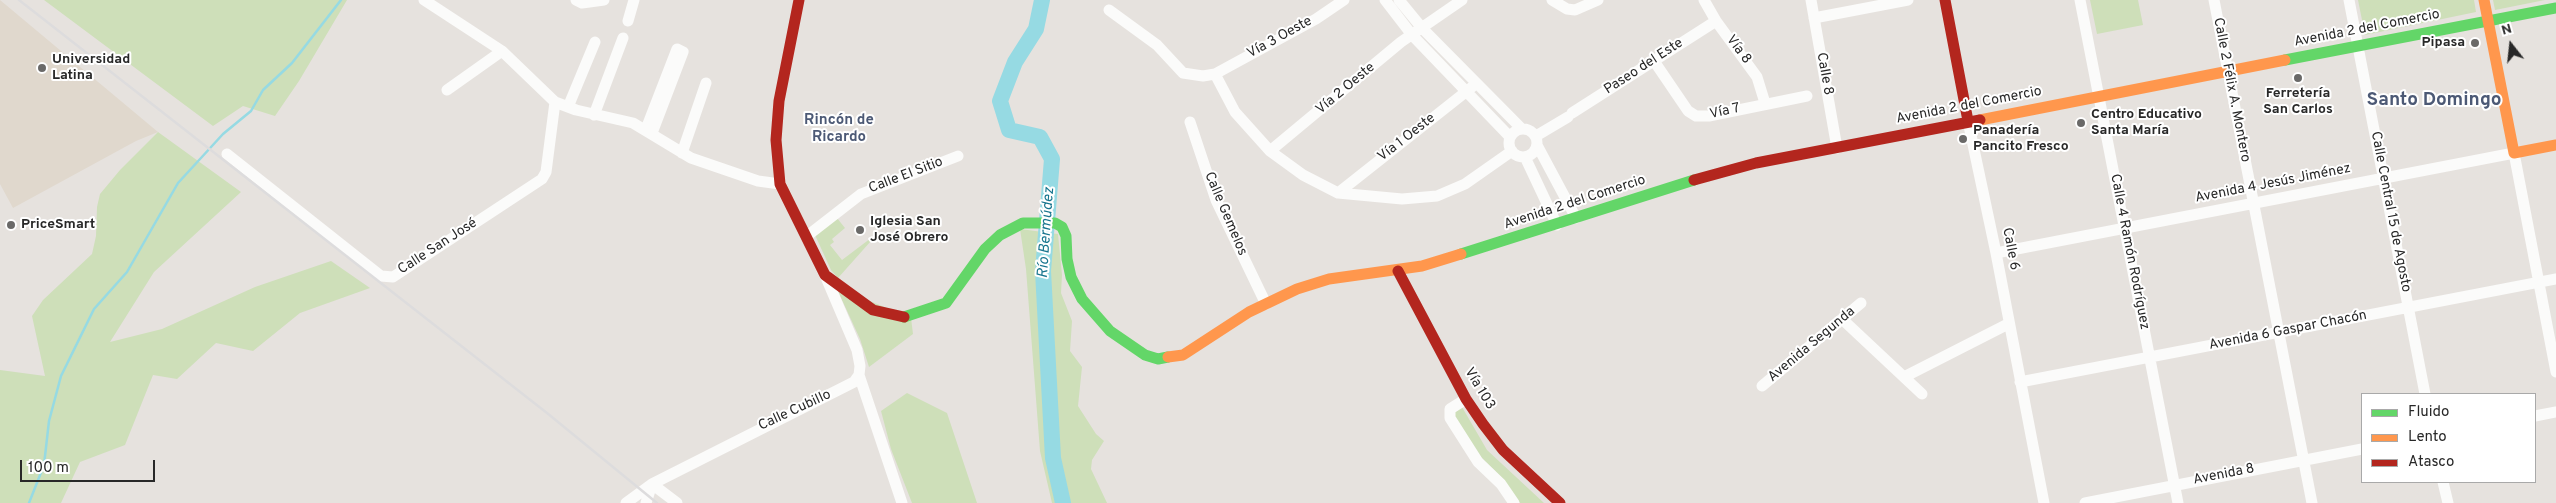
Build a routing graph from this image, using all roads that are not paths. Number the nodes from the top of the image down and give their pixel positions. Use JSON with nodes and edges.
{"nodes":[{"id":1,"x":424,"y":0,"type":"edge"},
{"id":2,"x":576,"y":0,"type":"edge"},
{"id":3,"x":604,"y":0,"type":"edge"},
{"id":4,"x":634,"y":0,"type":"edge"},
{"id":5,"x":799,"y":0,"type":"edge"},
{"id":6,"x":1344,"y":0,"type":"edge"},
{"id":7,"x":1385,"y":0,"type":"edge"},
{"id":8,"x":1399,"y":0,"type":"edge"},
{"id":9,"x":1462,"y":0,"type":"edge"},
{"id":10,"x":1552,"y":0,"type":"edge"},
{"id":11,"x":1598,"y":0,"type":"edge"},
{"id":12,"x":1704,"y":0,"type":"edge"},
{"id":13,"x":1811,"y":0,"type":"edge"},
{"id":14,"x":1908,"y":0,"type":"edge"},
{"id":15,"x":1946,"y":0,"type":"edge"},
{"id":16,"x":2080,"y":0,"type":"edge"},
{"id":17,"x":2214,"y":0,"type":"edge"},
{"id":18,"x":2349,"y":0,"type":"edge"},
{"id":19,"x":2484,"y":0,"type":"edge"},
{"id":20,"x":2556,"y":8,"type":"edge"},
{"id":21,"x":1109,"y":10,"type":"dead end"},
{"id":22,"x":1814,"y":18,"type":"junction"},
{"id":23,"x":628,"y":21,"type":"dead end"},
{"id":24,"x":1716,"y":21,"type":"junction"},
{"id":25,"x":2488,"y":21,"type":"junction"},
{"id":26,"x":1422,"y":28,"type":"junction"},
{"id":27,"x":1412,"y":35,"type":"junction"},
{"id":28,"x":623,"y":38,"type":"dead end"},
{"id":29,"x":595,"y":42,"type":"dead end"},
{"id":30,"x":2358,"y":46,"type":"junction"},
{"id":31,"x":502,"y":52,"type":"junction"},
{"id":32,"x":1654,"y":61,"type":"junction"},
{"id":33,"x":2228,"y":71,"type":"junction"},
{"id":34,"x":1215,"y":74,"type":"junction"},
{"id":35,"x":706,"y":84,"type":"dead end"},
{"id":36,"x":1472,"y":88,"type":"junction"},
{"id":37,"x":447,"y":90,"type":"dead end"},
{"id":38,"x":1807,"y":96,"type":"dead end"},
{"id":39,"x":2098,"y":96,"type":"junction"},
{"id":40,"x":555,"y":102,"type":"junction"},
{"id":41,"x":1765,"y":103,"type":"junction"},
{"id":42,"x":568,"y":107,"type":"junction"},
{"id":43,"x":594,"y":115,"type":"junction"},
{"id":44,"x":1190,"y":122,"type":"dead end"},
{"id":45,"x":1968,"y":122,"type":"junction"},
{"id":46,"x":1521,"y":128,"type":"junction"},
{"id":47,"x":649,"y":131,"type":"junction"},
{"id":48,"x":1510,"y":137,"type":"junction"},
{"id":49,"x":1537,"y":141,"type":"junction"},
{"id":50,"x":2556,"y":145,"type":"edge"},
{"id":51,"x":1837,"y":148,"type":"junction"},
{"id":52,"x":1270,"y":151,"type":"junction"},
{"id":53,"x":1512,"y":151,"type":"junction"},
{"id":54,"x":682,"y":153,"type":"junction"},
{"id":55,"x":2514,"y":153,"type":"junction"},
{"id":56,"x":227,"y":154,"type":"dead end"},
{"id":57,"x":958,"y":156,"type":"dead end"},
{"id":58,"x":1525,"y":157,"type":"junction"},
{"id":59,"x":2383,"y":178,"type":"junction"},
{"id":60,"x":780,"y":184,"type":"junction"},
{"id":61,"x":1338,"y":193,"type":"junction"},
{"id":62,"x":2253,"y":203,"type":"junction"},
{"id":63,"x":1576,"y":218,"type":"junction"},
{"id":64,"x":1557,"y":225,"type":"junction"},
{"id":65,"x":2124,"y":227,"type":"junction"},
{"id":66,"x":807,"y":236,"type":"junction"},
{"id":67,"x":1996,"y":253,"type":"junction"},
{"id":68,"x":1398,"y":271,"type":"junction"},
{"id":69,"x":825,"y":275,"type":"junction"},
{"id":70,"x":2556,"y":279,"type":"edge"},
{"id":71,"x":2539,"y":282,"type":"junction"},
{"id":72,"x":1861,"y":303,"type":"dead end"},
{"id":73,"x":1266,"y":304,"type":"junction"},
{"id":74,"x":2408,"y":307,"type":"junction"},
{"id":75,"x":1842,"y":319,"type":"junction"},
{"id":76,"x":2008,"y":324,"type":"junction"},
{"id":77,"x":2278,"y":332,"type":"junction"},
{"id":78,"x":2149,"y":358,"type":"junction"},
{"id":79,"x":2556,"y":372,"type":"edge"},
{"id":80,"x":859,"y":375,"type":"junction"},
{"id":81,"x":1904,"y":377,"type":"junction"},
{"id":82,"x":2020,"y":382,"type":"junction"},
{"id":83,"x":1762,"y":386,"type":"dead end"},
{"id":84,"x":2425,"y":393,"type":"edge"},
{"id":85,"x":1922,"y":394,"type":"dead end"},
{"id":86,"x":1466,"y":399,"type":"junction"},
{"id":87,"x":2556,"y":412,"type":"edge"},
{"id":88,"x":2536,"y":416,"type":"edge"},
{"id":89,"x":2361,"y":449,"type":"edge"},
{"id":90,"x":2303,"y":460,"type":"junction"},
{"id":91,"x":2443,"y":483,"type":"edge"},
{"id":92,"x":652,"y":484,"type":"junction"},
{"id":93,"x":2174,"y":484,"type":"junction"},
{"id":94,"x":626,"y":503,"type":"edge"},
{"id":95,"x":646,"y":503,"type":"edge"},
{"id":96,"x":677,"y":503,"type":"edge"},
{"id":97,"x":902,"y":503,"type":"edge"},
{"id":98,"x":1514,"y":503,"type":"edge"},
{"id":99,"x":1560,"y":503,"type":"edge"},
{"id":100,"x":2044,"y":503,"type":"edge"},
{"id":101,"x":2085,"y":503,"type":"edge"},
{"id":102,"x":2178,"y":503,"type":"edge"},
{"id":103,"x":2312,"y":503,"type":"edge"},
{"id":104,"x":2448,"y":503,"type":"edge"}],
"edges":[{"from":1,"to":31,"type":"street"},
{"from":2,"to":3,"type":"street"},
{"from":4,"to":23,"type":"street"},
{"from":5,"to":60,"type":"main road"},
{"from":6,"to":34,"type":"street","name":"Vía 3 Oeste"},
{"from":7,"to":27,"type":"street"},
{"from":8,"to":26,"type":"street"},
{"from":9,"to":26,"type":"street","name":"Vía 2 Oeste"},
{"from":10,"to":11,"type":"street"},
{"from":12,"to":24,"type":"street","name":"Vía 8"},
{"from":13,"to":22,"type":"street","name":"Calle 8"},
{"from":14,"to":22,"type":"street"},
{"from":15,"to":45,"type":"main road","name":"Calle 6"},
{"from":16,"to":39,"type":"street","name":"Calle 4 Ramón Rodríguez"},
{"from":17,"to":33,"type":"street","name":"Calle 2 Félix A. Montero"},
{"from":18,"to":30,"type":"street","name":"Calle Central 15 de Agosto"},
{"from":19,"to":25,"type":"main road"},
{"from":20,"to":25,"type":"main road","name":"Avenida 2 del Comercio"},
{"from":21,"to":34,"type":"street"},
{"from":22,"to":51,"type":"street","name":"Calle 8"},
{"from":24,"to":32,"type":"street","name":"Paseo del Este"},
{"from":24,"to":41,"type":"street","name":"Vía 8"},
{"from":25,"to":30,"type":"main road","name":"Avenida 2 del Comercio"},
{"from":25,"to":55,"type":"main road"},
{"from":26,"to":27,"type":"street","name":"Vía 2 Oeste"},
{"from":26,"to":36,"type":"street"},
{"from":27,"to":36,"type":"street"},
{"from":27,"to":52,"type":"street","name":"Vía 2 Oeste"},
{"from":28,"to":43,"type":"street"},
{"from":29,"to":42,"type":"street"},
{"from":30,"to":33,"type":"main road","name":"Avenida 2 del Comercio"},
{"from":30,"to":59,"type":"street","name":"Calle Central 15 de Agosto"},
{"from":31,"to":37,"type":"street"},
{"from":31,"to":40,"type":"street"},
{"from":32,"to":41,"type":"street","name":"Vía 7"},
{"from":32,"to":49,"type":"street","name":"Paseo del Este"},
{"from":33,"to":39,"type":"main road","name":"Avenida 2 del Comercio"},
{"from":33,"to":62,"type":"street","name":"Calle 2 Félix A. Montero"},
{"from":34,"to":52,"type":"street"},
{"from":35,"to":54,"type":"street"},
{"from":36,"to":46,"type":"street"},
{"from":36,"to":48,"type":"street"},
{"from":36,"to":61,"type":"street","name":"Vía 1 Oeste"},
{"from":38,"to":41,"type":"street"},
{"from":39,"to":45,"type":"main road","name":"Avenida 2 del Comercio"},
{"from":39,"to":65,"type":"street","name":"Calle 4 Ramón Rodríguez"},
{"from":40,"to":42,"type":"street"},
{"from":40,"to":56,"type":"street","name":"Calle San José"},
{"from":42,"to":43,"type":"street"},
{"from":43,"to":47,"type":"street"},
{"from":44,"to":73,"type":"street","name":"Calle Gemelos"},
{"from":45,"to":51,"type":"main road","name":"Avenida 2 del Comercio"},
{"from":45,"to":67,"type":"street","name":"Calle 6"},
{"from":46,"to":48,"type":"street"},
{"from":46,"to":49,"type":"street"},
{"from":47,"to":47,"type":"street"},
{"from":47,"to":54,"type":"street"},
{"from":48,"to":53,"type":"street"},
{"from":49,"to":58,"type":"street"},
{"from":49,"to":63,"type":"street"},
{"from":50,"to":55,"type":"main road","name":"Avenida 4 Jesús Jiménez"},
{"from":51,"to":63,"type":"main road","name":"Avenida 2 del Comercio"},
{"from":52,"to":61,"type":"street"},
{"from":53,"to":58,"type":"street"},
{"from":53,"to":61,"type":"street"},
{"from":54,"to":60,"type":"street"},
{"from":55,"to":59,"type":"street","name":"Avenida 4 Jesús Jiménez"},
{"from":55,"to":71,"type":"street"},
{"from":57,"to":66,"type":"street","name":"Calle El Sitio"},
{"from":58,"to":64,"type":"street"},
{"from":59,"to":62,"type":"street","name":"Avenida 4 Jesús Jiménez"},
{"from":59,"to":74,"type":"street","name":"Calle Central 15 de Agosto"},
{"from":60,"to":66,"type":"main road"},
{"from":62,"to":65,"type":"street","name":"Avenida 4 Jesús Jiménez"},
{"from":62,"to":77,"type":"street","name":"Calle 2 Félix A. Montero"},
{"from":63,"to":64,"type":"main road","name":"Avenida 2 del Comercio"},
{"from":64,"to":68,"type":"main road","name":"Avenida 2 del Comercio"},
{"from":65,"to":67,"type":"street","name":"Avenida 4 Jesús Jiménez"},
{"from":65,"to":78,"type":"street","name":"Calle 4 Ramón Rodríguez"},
{"from":66,"to":69,"type":"main road"},
{"from":67,"to":76,"type":"street","name":"Calle 6"},
{"from":68,"to":73,"type":"main road","name":"Avenida 2 del Comercio"},
{"from":68,"to":86,"type":"main road","name":"Vía 103"},
{"from":69,"to":73,"type":"main road","name":"Avenida 2 del Comercio"},
{"from":69,"to":80,"type":"street"},
{"from":70,"to":71,"type":"street","name":"Avenida 6 Gaspar Chacón"},
{"from":71,"to":74,"type":"street","name":"Avenida 6 Gaspar Chacón"},
{"from":71,"to":79,"type":"street"},
{"from":72,"to":75,"type":"street","name":"Avenida Segunda"},
{"from":74,"to":77,"type":"street","name":"Avenida 6 Gaspar Chacón"},
{"from":74,"to":84,"type":"street","name":"Calle Central 15 de Agosto"},
{"from":75,"to":81,"type":"street"},
{"from":75,"to":83,"type":"street","name":"Avenida Segunda"},
{"from":76,"to":81,"type":"street"},
{"from":76,"to":82,"type":"street","name":"Calle 6"},
{"from":77,"to":78,"type":"street","name":"Avenida 6 Gaspar Chacón"},
{"from":77,"to":90,"type":"street","name":"Calle 2 Félix A. Montero"},
{"from":78,"to":82,"type":"street","name":"Avenida 6 Gaspar Chacón"},
{"from":78,"to":93,"type":"street","name":"Calle 4 Ramón Rodríguez"},
{"from":80,"to":92,"type":"street","name":"Calle Cubillo"},
{"from":80,"to":97,"type":"street"},
{"from":81,"to":85,"type":"street"},
{"from":82,"to":100,"type":"street","name":"Calle 6"},
{"from":86,"to":98,"type":"street"},
{"from":86,"to":99,"type":"main road","name":"Vía 103"},
{"from":87,"to":88,"type":"street"},
{"from":89,"to":90,"type":"street","name":"Avenida 8"},
{"from":90,"to":93,"type":"street","name":"Avenida 8"},
{"from":90,"to":103,"type":"street","name":"Calle 2 Félix A. Montero"},
{"from":91,"to":104,"type":"street"},
{"from":92,"to":94,"type":"street","name":"Calle Cubillo"},
{"from":92,"to":95,"type":"street"},
{"from":92,"to":96,"type":"street"},
{"from":93,"to":101,"type":"street","name":"Avenida 8"},
{"from":93,"to":102,"type":"street","name":"Calle 4 Ramón Rodríguez"}]}
